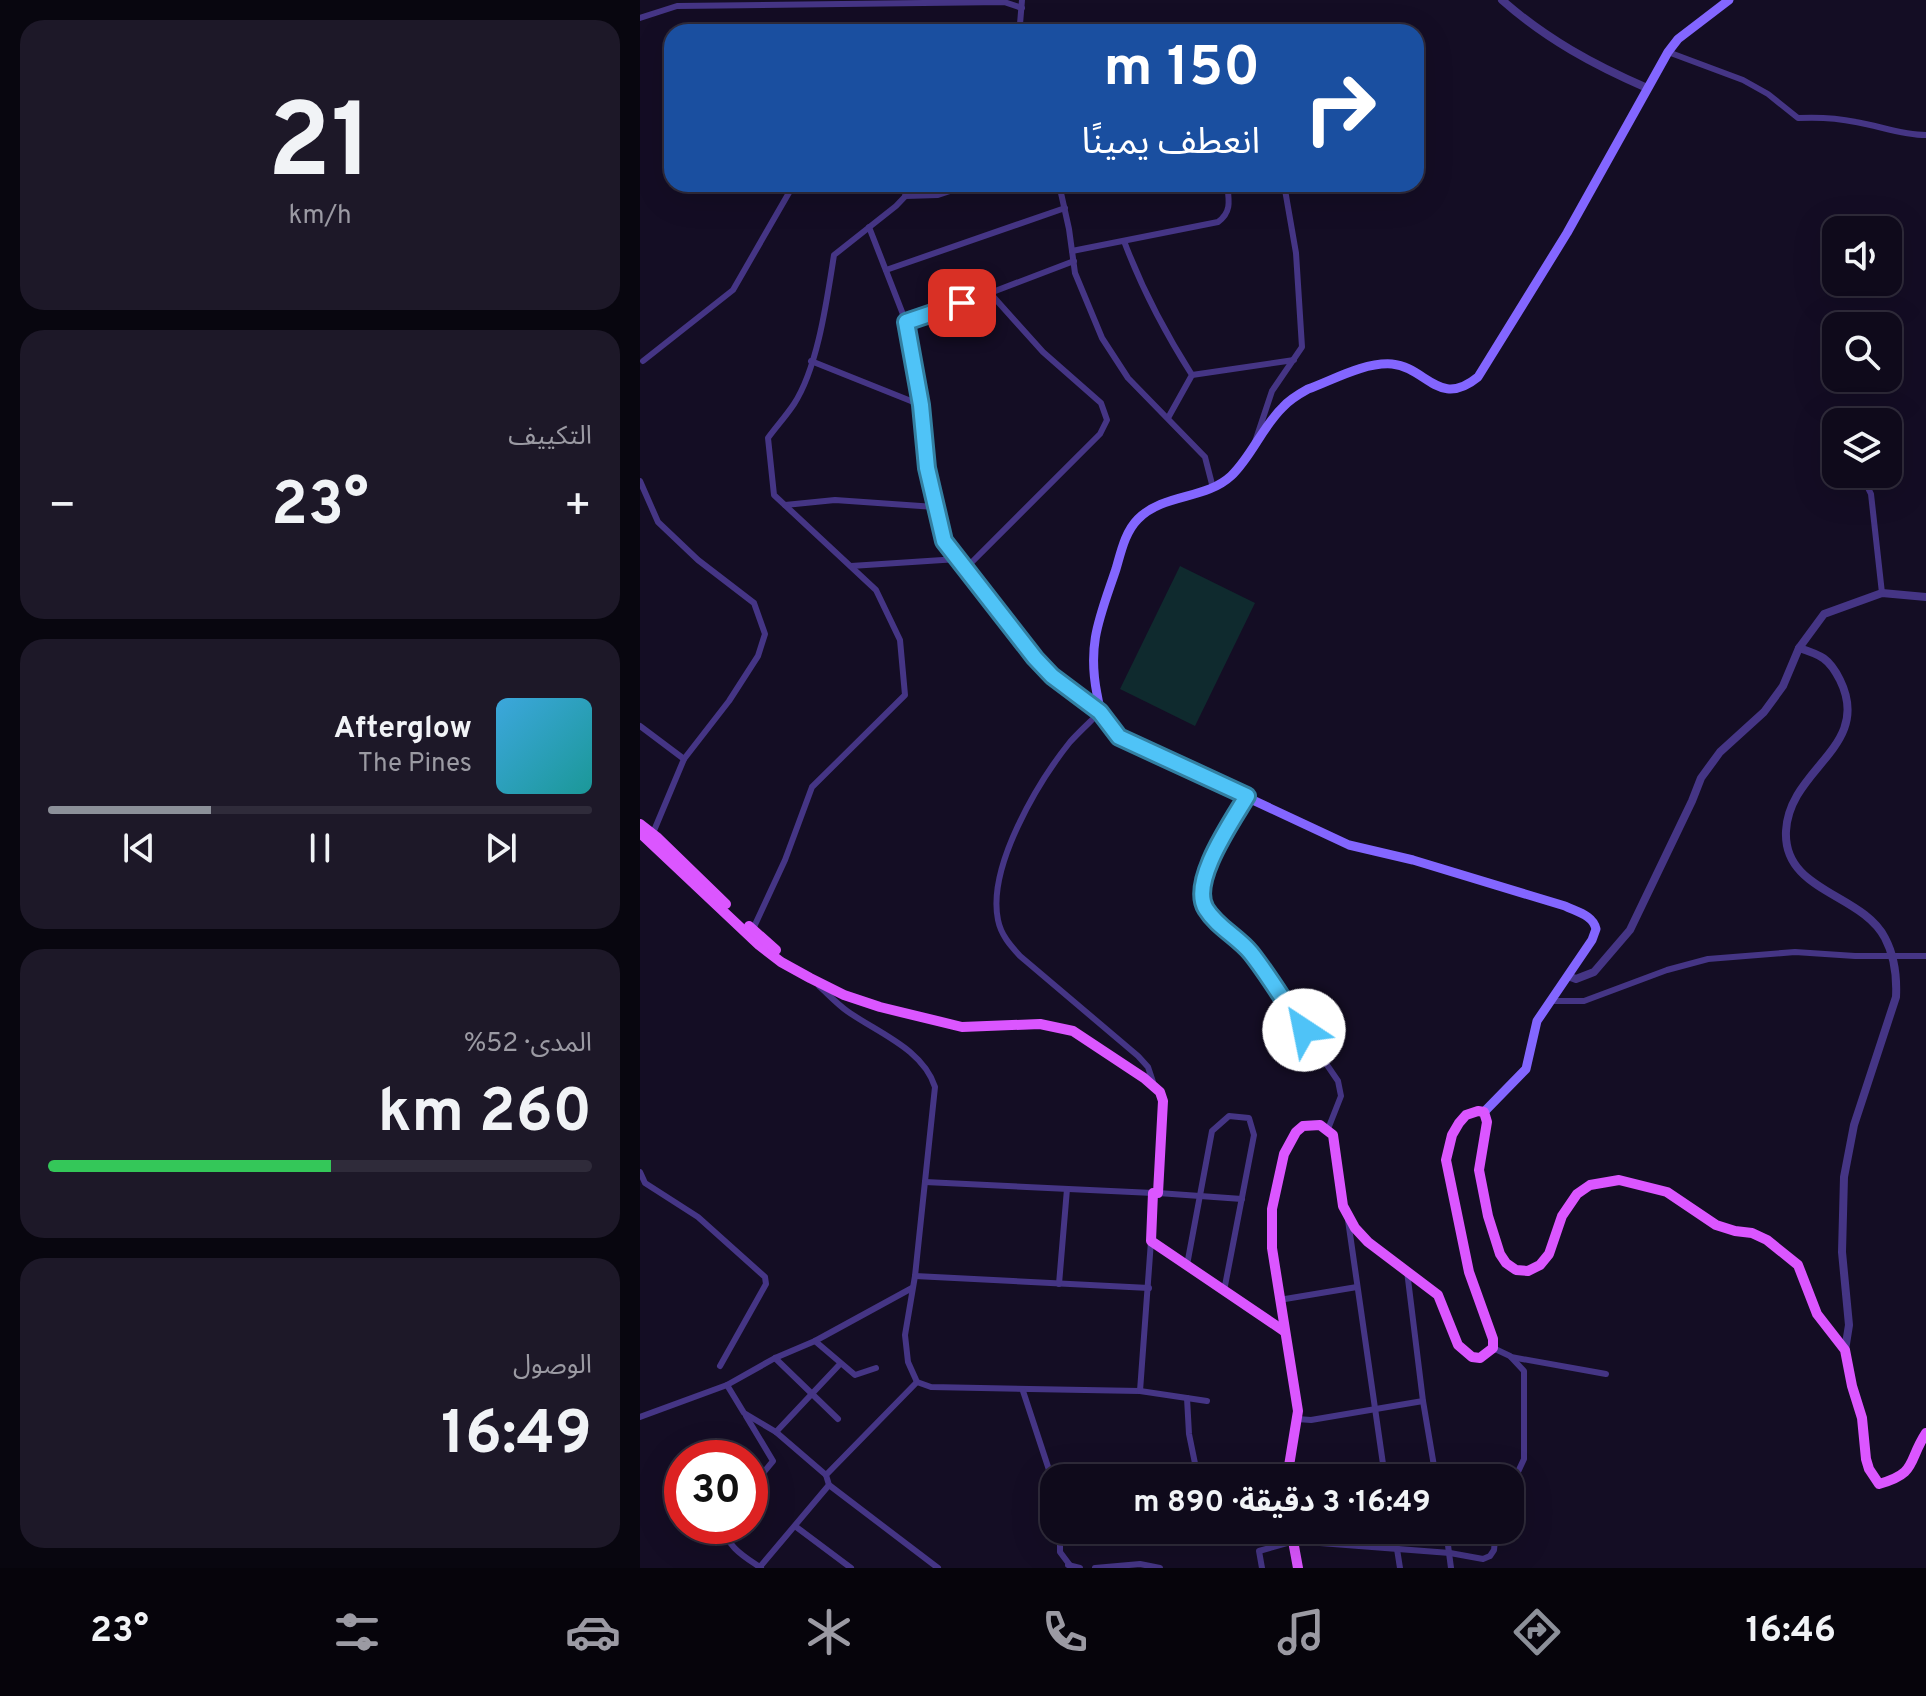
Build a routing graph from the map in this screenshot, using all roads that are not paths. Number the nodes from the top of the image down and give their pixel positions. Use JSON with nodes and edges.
{"nodes":[{"id":1,"x":1502,"y":0,"type":"edge"},
{"id":2,"x":1729,"y":0,"type":"edge"},
{"id":3,"x":1022,"y":4,"type":"edge"},
{"id":4,"x":640,"y":18,"type":"edge"},
{"id":5,"x":1020,"y":24,"type":"edge"},
{"id":6,"x":1668,"y":52,"type":"junction"},
{"id":7,"x":1647,"y":88,"type":"junction"},
{"id":8,"x":1926,"y":135,"type":"edge"},
{"id":9,"x":789,"y":192,"type":"edge"},
{"id":10,"x":909,"y":192,"type":"edge"},
{"id":11,"x":947,"y":192,"type":"edge"},
{"id":12,"x":1062,"y":192,"type":"edge"},
{"id":13,"x":1228,"y":192,"type":"edge"},
{"id":14,"x":1285,"y":192,"type":"edge"},
{"id":15,"x":905,"y":196,"type":"junction"},
{"id":16,"x":1065,"y":208,"type":"junction"},
{"id":17,"x":869,"y":227,"type":"junction"},
{"id":18,"x":1124,"y":241,"type":"junction"},
{"id":19,"x":1072,"y":251,"type":"junction"},
{"id":20,"x":1074,"y":261,"type":"junction"},
{"id":21,"x":886,"y":270,"type":"junction"},
{"id":22,"x":990,"y":293,"type":"junction"},
{"id":23,"x":906,"y":322,"type":"junction"},
{"id":24,"x":1294,"y":360,"type":"junction"},
{"id":25,"x":811,"y":361,"type":"junction"},
{"id":26,"x":641,"y":363,"type":"edge"},
{"id":27,"x":1192,"y":375,"type":"junction"},
{"id":28,"x":921,"y":405,"type":"junction"},
{"id":29,"x":1168,"y":418,"type":"junction"},
{"id":30,"x":1254,"y":445,"type":"junction"},
{"id":31,"x":640,"y":481,"type":"edge"},
{"id":32,"x":1213,"y":488,"type":"junction"},
{"id":33,"x":1868,"y":488,"type":"edge"},
{"id":34,"x":785,"y":505,"type":"junction"},
{"id":35,"x":935,"y":507,"type":"junction"},
{"id":36,"x":958,"y":559,"type":"junction"},
{"id":37,"x":851,"y":566,"type":"junction"},
{"id":38,"x":965,"y":569,"type":"junction"},
{"id":39,"x":1882,"y":593,"type":"junction"},
{"id":40,"x":1926,"y":597,"type":"edge"},
{"id":41,"x":1799,"y":648,"type":"junction"},
{"id":42,"x":1100,"y":712,"type":"junction"},
{"id":43,"x":640,"y":726,"type":"edge"},
{"id":44,"x":684,"y":759,"type":"junction"},
{"id":45,"x":1247,"y":796,"type":"junction"},
{"id":46,"x":640,"y":824,"type":"edge"},
{"id":47,"x":640,"y":833,"type":"edge"},
{"id":48,"x":653,"y":833,"type":"junction"},
{"id":49,"x":751,"y":933,"type":"junction"},
{"id":50,"x":1892,"y":955,"type":"junction"},
{"id":51,"x":1926,"y":956,"type":"edge"},
{"id":52,"x":805,"y":976,"type":"junction"},
{"id":53,"x":1568,"y":976,"type":"junction"},
{"id":54,"x":1551,"y":1001,"type":"junction"},
{"id":55,"x":1154,"y":1085,"type":"junction"},
{"id":56,"x":1484,"y":1112,"type":"junction"},
{"id":57,"x":1328,"y":1129,"type":"junction"},
{"id":58,"x":640,"y":1173,"type":"edge"},
{"id":59,"x":925,"y":1182,"type":"junction"},
{"id":60,"x":1067,"y":1189,"type":"junction"},
{"id":61,"x":1155,"y":1193,"type":"junction"},
{"id":62,"x":1201,"y":1196,"type":"junction"},
{"id":63,"x":1242,"y":1199,"type":"junction"},
{"id":64,"x":1348,"y":1217,"type":"junction"},
{"id":65,"x":1151,"y":1241,"type":"junction"},
{"id":66,"x":1187,"y":1265,"type":"junction"},
{"id":67,"x":1407,"y":1271,"type":"junction"},
{"id":68,"x":915,"y":1276,"type":"junction"},
{"id":69,"x":1059,"y":1284,"type":"junction"},
{"id":70,"x":1357,"y":1287,"type":"junction"},
{"id":71,"x":912,"y":1288,"type":"junction"},
{"id":72,"x":1149,"y":1288,"type":"junction"},
{"id":73,"x":1224,"y":1291,"type":"junction"},
{"id":74,"x":1279,"y":1300,"type":"junction"},
{"id":75,"x":1284,"y":1331,"type":"junction"},
{"id":76,"x":815,"y":1341,"type":"junction"},
{"id":77,"x":1493,"y":1348,"type":"junction"},
{"id":78,"x":1845,"y":1350,"type":"junction"},
{"id":79,"x":1510,"y":1356,"type":"junction"},
{"id":80,"x":775,"y":1358,"type":"junction"},
{"id":81,"x":840,"y":1364,"type":"junction"},
{"id":82,"x":720,"y":1366,"type":"dead end"},
{"id":83,"x":876,"y":1368,"type":"dead end"},
{"id":84,"x":1606,"y":1374,"type":"dead end"},
{"id":85,"x":917,"y":1382,"type":"junction"},
{"id":86,"x":727,"y":1385,"type":"junction"},
{"id":87,"x":1023,"y":1391,"type":"junction"},
{"id":88,"x":1140,"y":1391,"type":"junction"},
{"id":89,"x":813,"y":1394,"type":"junction"},
{"id":90,"x":1187,"y":1398,"type":"junction"},
{"id":91,"x":1207,"y":1401,"type":"dead end"},
{"id":92,"x":1423,"y":1401,"type":"junction"},
{"id":93,"x":1375,"y":1408,"type":"junction"},
{"id":94,"x":744,"y":1413,"type":"junction"},
{"id":95,"x":640,"y":1417,"type":"edge"},
{"id":96,"x":838,"y":1419,"type":"dead end"},
{"id":97,"x":1297,"y":1419,"type":"junction"},
{"id":98,"x":776,"y":1432,"type":"junction"},
{"id":99,"x":1926,"y":1433,"type":"edge"},
{"id":100,"x":760,"y":1440,"type":"edge"},
{"id":101,"x":1047,"y":1464,"type":"edge"},
{"id":102,"x":1195,"y":1464,"type":"edge"},
{"id":103,"x":1289,"y":1464,"type":"edge"},
{"id":104,"x":1383,"y":1464,"type":"edge"},
{"id":105,"x":1434,"y":1464,"type":"edge"},
{"id":106,"x":1522,"y":1464,"type":"edge"},
{"id":107,"x":826,"y":1475,"type":"junction"},
{"id":108,"x":829,"y":1485,"type":"junction"},
{"id":109,"x":795,"y":1526,"type":"junction"},
{"id":110,"x":731,"y":1544,"type":"edge"},
{"id":111,"x":1060,"y":1544,"type":"edge"},
{"id":112,"x":1275,"y":1544,"type":"edge"},
{"id":113,"x":1294,"y":1544,"type":"edge"},
{"id":114,"x":1352,"y":1544,"type":"edge"},
{"id":115,"x":1396,"y":1544,"type":"edge"},
{"id":116,"x":1448,"y":1544,"type":"edge"},
{"id":117,"x":1495,"y":1544,"type":"edge"},
{"id":118,"x":1397,"y":1550,"type":"junction"},
{"id":119,"x":1450,"y":1553,"type":"junction"},
{"id":120,"x":1070,"y":1566,"type":"edge"},
{"id":121,"x":760,"y":1568,"type":"edge"},
{"id":122,"x":851,"y":1568,"type":"edge"},
{"id":123,"x":938,"y":1568,"type":"edge"},
{"id":124,"x":1080,"y":1568,"type":"edge"},
{"id":125,"x":1095,"y":1568,"type":"edge"},
{"id":126,"x":1160,"y":1568,"type":"edge"},
{"id":127,"x":1262,"y":1568,"type":"edge"},
{"id":128,"x":1298,"y":1568,"type":"edge"},
{"id":129,"x":1400,"y":1568,"type":"edge"},
{"id":130,"x":1451,"y":1568,"type":"edge"}],
"edges":[{"from":1,"to":7,"type":"street"},
{"from":2,"to":6,"type":"main road"},
{"from":3,"to":4,"type":"street"},
{"from":3,"to":5,"type":"street"},
{"from":6,"to":7,"type":"main road"},
{"from":6,"to":8,"type":"street"},
{"from":7,"to":30,"type":"main road"},
{"from":9,"to":26,"type":"street"},
{"from":10,"to":15,"type":"street"},
{"from":11,"to":15,"type":"street"},
{"from":12,"to":16,"type":"street"},
{"from":13,"to":18,"type":"street"},
{"from":14,"to":24,"type":"street"},
{"from":15,"to":17,"type":"street"},
{"from":16,"to":19,"type":"street"},
{"from":16,"to":21,"type":"street"},
{"from":17,"to":21,"type":"street"},
{"from":17,"to":25,"type":"street"},
{"from":18,"to":19,"type":"street"},
{"from":18,"to":27,"type":"street"},
{"from":19,"to":20,"type":"street"},
{"from":20,"to":22,"type":"street"},
{"from":20,"to":29,"type":"street"},
{"from":21,"to":23,"type":"street"},
{"from":22,"to":23,"type":"street"},
{"from":22,"to":38,"type":"street"},
{"from":23,"to":28,"type":"street"},
{"from":24,"to":27,"type":"street"},
{"from":24,"to":30,"type":"street"},
{"from":25,"to":28,"type":"street"},
{"from":25,"to":34,"type":"street"},
{"from":27,"to":29,"type":"street"},
{"from":28,"to":35,"type":"street"},
{"from":29,"to":32,"type":"street"},
{"from":30,"to":32,"type":"main road"},
{"from":31,"to":44,"type":"street"},
{"from":32,"to":42,"type":"main road"},
{"from":33,"to":39,"type":"street"},
{"from":34,"to":35,"type":"street"},
{"from":34,"to":37,"type":"street"},
{"from":35,"to":36,"type":"street"},
{"from":36,"to":37,"type":"street"},
{"from":36,"to":38,"type":"street"},
{"from":37,"to":49,"type":"street"},
{"from":38,"to":42,"type":"street"},
{"from":39,"to":40,"type":"street"},
{"from":39,"to":41,"type":"street"},
{"from":41,"to":50,"type":"street"},
{"from":41,"to":53,"type":"street"},
{"from":42,"to":45,"type":"main road"},
{"from":42,"to":55,"type":"street"},
{"from":43,"to":44,"type":"street"},
{"from":44,"to":48,"type":"street"},
{"from":45,"to":53,"type":"main road"},
{"from":45,"to":57,"type":"street"},
{"from":46,"to":48,"type":"main road"},
{"from":47,"to":49,"type":"main road"},
{"from":48,"to":49,"type":"main road"},
{"from":49,"to":52,"type":"main road"},
{"from":50,"to":51,"type":"street"},
{"from":50,"to":54,"type":"street"},
{"from":50,"to":78,"type":"street"},
{"from":52,"to":55,"type":"main road"},
{"from":52,"to":59,"type":"street"},
{"from":53,"to":54,"type":"main road"},
{"from":54,"to":56,"type":"main road"},
{"from":55,"to":61,"type":"main road"},
{"from":56,"to":77,"type":"main road"},
{"from":56,"to":78,"type":"main road"},
{"from":57,"to":64,"type":"main road"},
{"from":57,"to":74,"type":"main road"},
{"from":58,"to":82,"type":"street"},
{"from":59,"to":60,"type":"street"},
{"from":59,"to":68,"type":"street"},
{"from":60,"to":61,"type":"street"},
{"from":60,"to":69,"type":"street"},
{"from":61,"to":62,"type":"street"},
{"from":61,"to":65,"type":"main road"},
{"from":62,"to":63,"type":"street"},
{"from":62,"to":63,"type":"street"},
{"from":62,"to":66,"type":"street"},
{"from":63,"to":73,"type":"street"},
{"from":64,"to":67,"type":"main road"},
{"from":64,"to":70,"type":"street"},
{"from":65,"to":66,"type":"main road"},
{"from":65,"to":72,"type":"street"},
{"from":66,"to":73,"type":"main road"},
{"from":67,"to":77,"type":"main road"},
{"from":67,"to":92,"type":"street"},
{"from":68,"to":69,"type":"street"},
{"from":68,"to":71,"type":"street"},
{"from":69,"to":72,"type":"street"},
{"from":70,"to":74,"type":"street"},
{"from":70,"to":93,"type":"street"},
{"from":71,"to":76,"type":"street"},
{"from":71,"to":85,"type":"street"},
{"from":72,"to":88,"type":"street"},
{"from":73,"to":75,"type":"main road"},
{"from":74,"to":75,"type":"main road"},
{"from":75,"to":97,"type":"main road"},
{"from":76,"to":80,"type":"street"},
{"from":76,"to":81,"type":"street"},
{"from":77,"to":79,"type":"street"},
{"from":78,"to":99,"type":"main road"},
{"from":79,"to":84,"type":"street"},
{"from":79,"to":106,"type":"street"},
{"from":80,"to":86,"type":"street"},
{"from":80,"to":89,"type":"street"},
{"from":81,"to":83,"type":"street"},
{"from":81,"to":89,"type":"street"},
{"from":85,"to":87,"type":"street"},
{"from":85,"to":107,"type":"street"},
{"from":86,"to":94,"type":"street"},
{"from":86,"to":95,"type":"street"},
{"from":87,"to":88,"type":"street"},
{"from":87,"to":101,"type":"street"},
{"from":88,"to":90,"type":"street"},
{"from":89,"to":96,"type":"street"},
{"from":89,"to":98,"type":"street"},
{"from":90,"to":91,"type":"street"},
{"from":90,"to":102,"type":"street"},
{"from":92,"to":93,"type":"street"},
{"from":92,"to":105,"type":"street"},
{"from":93,"to":97,"type":"street"},
{"from":93,"to":104,"type":"street"},
{"from":94,"to":98,"type":"street"},
{"from":94,"to":100,"type":"street"},
{"from":97,"to":103,"type":"main road"},
{"from":98,"to":107,"type":"street"},
{"from":107,"to":108,"type":"street"},
{"from":108,"to":109,"type":"street"},
{"from":108,"to":123,"type":"street"},
{"from":109,"to":121,"type":"street"},
{"from":109,"to":122,"type":"street"},
{"from":110,"to":121,"type":"street"},
{"from":111,"to":120,"type":"street"},
{"from":112,"to":127,"type":"street"},
{"from":113,"to":128,"type":"main road"},
{"from":114,"to":118,"type":"street"},
{"from":115,"to":118,"type":"street"},
{"from":116,"to":119,"type":"street"},
{"from":117,"to":119,"type":"street"},
{"from":118,"to":119,"type":"street"},
{"from":118,"to":129,"type":"street"},
{"from":119,"to":130,"type":"street"},
{"from":120,"to":124,"type":"street"},
{"from":125,"to":126,"type":"street"}]}
